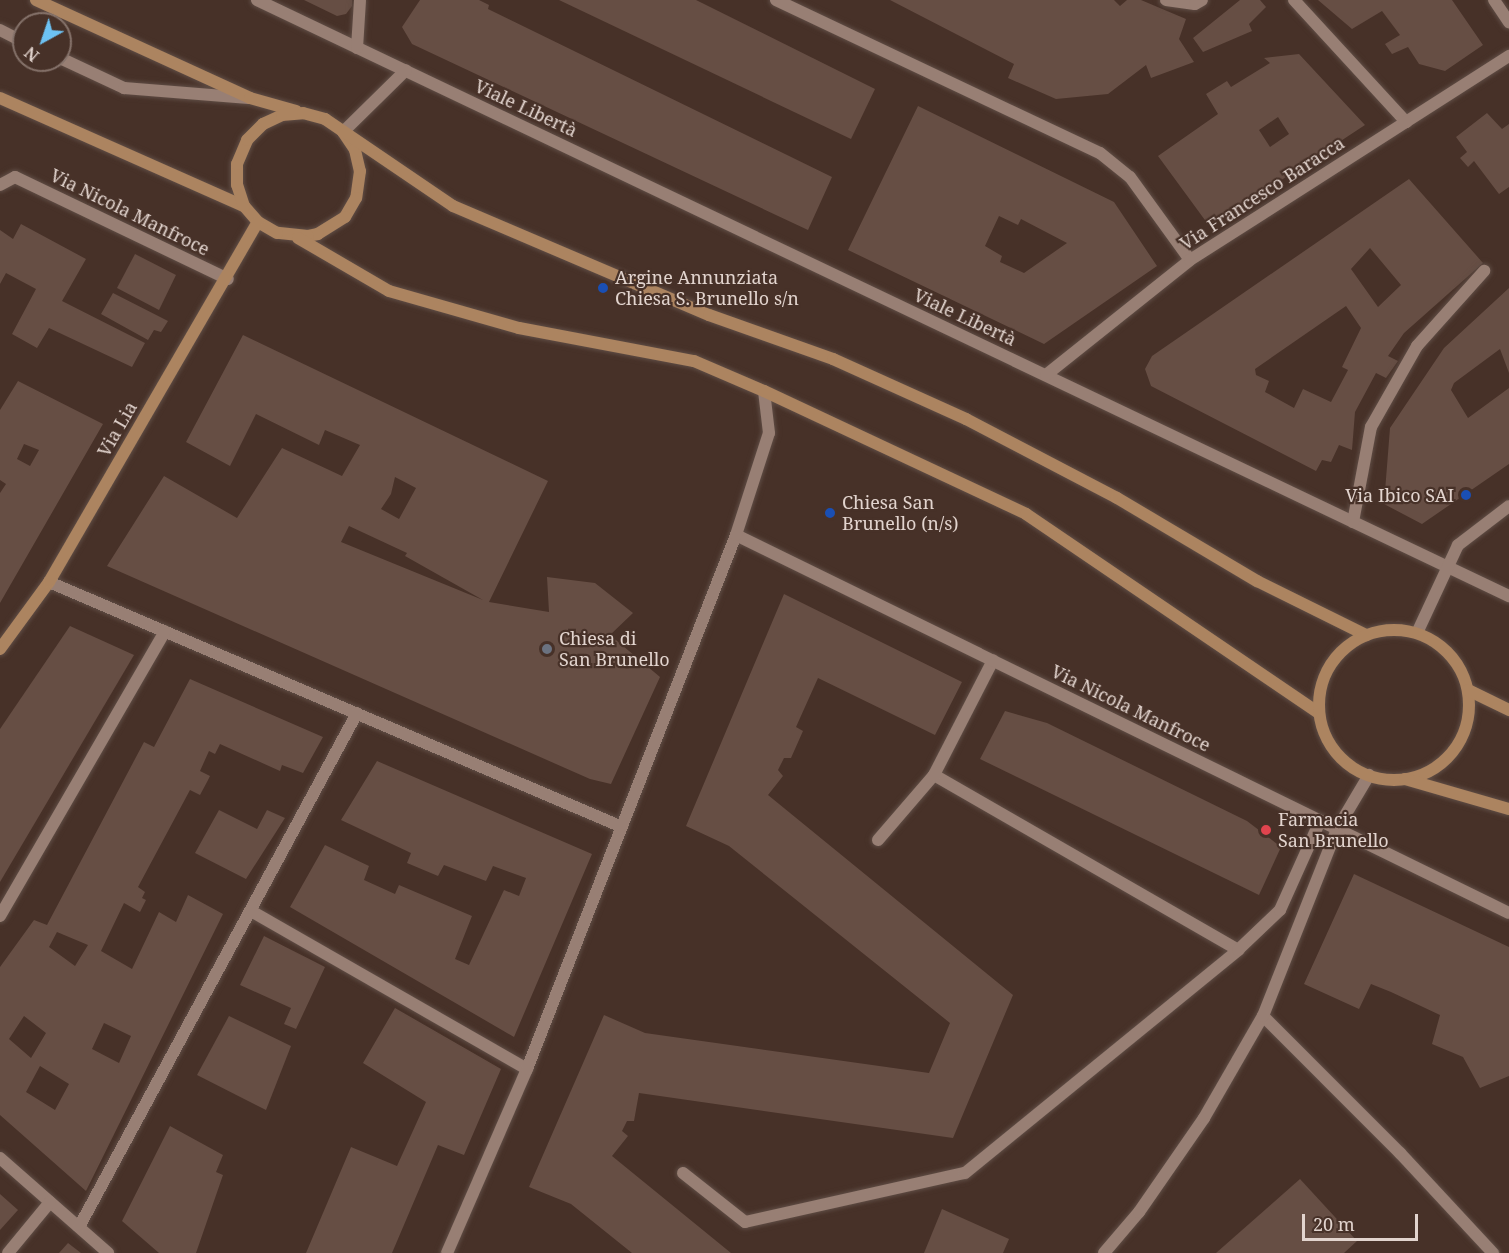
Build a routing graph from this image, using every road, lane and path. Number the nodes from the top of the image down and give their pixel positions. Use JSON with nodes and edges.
{"nodes":[{"id":1,"x":36,"y":0,"type":"edge"},
{"id":2,"x":257,"y":0,"type":"edge"},
{"id":3,"x":360,"y":0,"type":"edge"},
{"id":4,"x":776,"y":0,"type":"edge"},
{"id":5,"x":1166,"y":0,"type":"edge"},
{"id":6,"x":1202,"y":0,"type":"edge"},
{"id":7,"x":1294,"y":0,"type":"edge"},
{"id":8,"x":1494,"y":0,"type":"edge"},
{"id":9,"x":1509,"y":22,"type":"edge"},
{"id":10,"x":357,"y":48,"type":"junction"},
{"id":11,"x":1509,"y":56,"type":"edge"},
{"id":12,"x":72,"y":64,"type":"edge"},
{"id":13,"x":406,"y":70,"type":"junction"},
{"id":14,"x":0,"y":98,"type":"edge"},
{"id":15,"x":250,"y":98,"type":"junction"},
{"id":16,"x":303,"y":113,"type":"junction"},
{"id":17,"x":1407,"y":122,"type":"junction"},
{"id":18,"x":343,"y":132,"type":"junction"},
{"id":19,"x":0,"y":185,"type":"edge"},
{"id":20,"x":244,"y":206,"type":"junction"},
{"id":21,"x":258,"y":222,"type":"junction"},
{"id":22,"x":297,"y":237,"type":"junction"},
{"id":23,"x":1190,"y":260,"type":"junction"},
{"id":24,"x":1484,"y":271,"type":"dead end"},
{"id":25,"x":228,"y":279,"type":"junction"},
{"id":26,"x":1046,"y":375,"type":"junction"},
{"id":27,"x":764,"y":391,"type":"junction"},
{"id":28,"x":1509,"y":506,"type":"edge"},
{"id":29,"x":1353,"y":522,"type":"junction"},
{"id":30,"x":736,"y":535,"type":"junction"},
{"id":31,"x":1448,"y":567,"type":"junction"},
{"id":32,"x":49,"y":582,"type":"junction"},
{"id":33,"x":1509,"y":596,"type":"edge"},
{"id":34,"x":165,"y":631,"type":"junction"},
{"id":35,"x":1417,"y":633,"type":"junction"},
{"id":36,"x":1366,"y":635,"type":"junction"},
{"id":37,"x":0,"y":649,"type":"edge"},
{"id":38,"x":993,"y":660,"type":"junction"},
{"id":39,"x":1468,"y":690,"type":"junction"},
{"id":40,"x":1509,"y":710,"type":"edge"},
{"id":41,"x":357,"y":713,"type":"junction"},
{"id":42,"x":1319,"y":713,"type":"junction"},
{"id":43,"x":934,"y":775,"type":"junction"},
{"id":44,"x":1369,"y":775,"type":"junction"},
{"id":45,"x":1405,"y":779,"type":"junction"},
{"id":46,"x":1509,"y":809,"type":"edge"},
{"id":47,"x":1320,"y":821,"type":"junction"},
{"id":48,"x":622,"y":827,"type":"junction"},
{"id":49,"x":1337,"y":829,"type":"junction"},
{"id":50,"x":878,"y":840,"type":"dead end"},
{"id":51,"x":251,"y":911,"type":"junction"},
{"id":52,"x":1509,"y":913,"type":"edge"},
{"id":53,"x":0,"y":916,"type":"edge"},
{"id":54,"x":1238,"y":950,"type":"junction"},
{"id":55,"x":1263,"y":1016,"type":"junction"},
{"id":56,"x":527,"y":1069,"type":"junction"},
{"id":57,"x":0,"y":1158,"type":"edge"},
{"id":58,"x":683,"y":1173,"type":"dead end"},
{"id":59,"x":50,"y":1202,"type":"junction"},
{"id":60,"x":79,"y":1227,"type":"junction"},
{"id":61,"x":8,"y":1253,"type":"edge"},
{"id":62,"x":108,"y":1253,"type":"edge"},
{"id":63,"x":447,"y":1253,"type":"edge"},
{"id":64,"x":1104,"y":1253,"type":"edge"},
{"id":65,"x":1493,"y":1253,"type":"edge"}],
"edges":[{"from":1,"to":15,"type":"street"},
{"from":2,"to":10,"type":"street","name":"Viale Libertà"},
{"from":3,"to":10,"type":"street"},
{"from":4,"to":23,"type":"street"},
{"from":5,"to":6,"type":"street"},
{"from":7,"to":17,"type":"street"},
{"from":8,"to":9,"type":"street"},
{"from":10,"to":13,"type":"street","name":"Viale Libertà"},
{"from":11,"to":17,"type":"street","name":"Via Francesco Baracca"},
{"from":12,"to":15,"type":"street"},
{"from":13,"to":18,"type":"street"},
{"from":13,"to":26,"type":"street","name":"Viale Libertà"},
{"from":14,"to":20,"type":"street"},
{"from":15,"to":16,"type":"street"},
{"from":16,"to":18,"type":"street"},
{"from":16,"to":20,"type":"street"},
{"from":17,"to":23,"type":"street","name":"Via Francesco Baracca"},
{"from":18,"to":22,"type":"street"},
{"from":18,"to":36,"type":"street"},
{"from":19,"to":25,"type":"street","name":"Via Nicola Manfroce"},
{"from":20,"to":21,"type":"street"},
{"from":21,"to":22,"type":"street"},
{"from":21,"to":25,"type":"street","name":"Via Lia"},
{"from":22,"to":27,"type":"street"},
{"from":23,"to":26,"type":"street","name":"Via Francesco Baracca"},
{"from":24,"to":29,"type":"street"},
{"from":25,"to":32,"type":"street","name":"Via Lia"},
{"from":26,"to":29,"type":"street","name":"Viale Libertà"},
{"from":27,"to":30,"type":"street"},
{"from":27,"to":42,"type":"street"},
{"from":28,"to":31,"type":"street"},
{"from":29,"to":31,"type":"street","name":"Viale Libertà"},
{"from":30,"to":38,"type":"street","name":"Via Nicola Manfroce"},
{"from":30,"to":48,"type":"street"},
{"from":31,"to":33,"type":"street","name":"Viale Libertà"},
{"from":31,"to":35,"type":"street"},
{"from":32,"to":34,"type":"street"},
{"from":32,"to":37,"type":"street","name":"Via Lia"},
{"from":34,"to":41,"type":"street"},
{"from":34,"to":53,"type":"street"},
{"from":35,"to":36,"type":"street"},
{"from":35,"to":39,"type":"street"},
{"from":36,"to":42,"type":"street"},
{"from":38,"to":43,"type":"street"},
{"from":38,"to":47,"type":"street","name":"Via Nicola Manfroce"},
{"from":39,"to":40,"type":"street"},
{"from":39,"to":45,"type":"street"},
{"from":41,"to":48,"type":"street"},
{"from":41,"to":51,"type":"street"},
{"from":42,"to":44,"type":"street"},
{"from":43,"to":50,"type":"street"},
{"from":43,"to":54,"type":"street"},
{"from":44,"to":45,"type":"street"},
{"from":44,"to":49,"type":"street"},
{"from":45,"to":46,"type":"street"},
{"from":47,"to":49,"type":"street","name":"Via Nicola Manfroce"},
{"from":47,"to":54,"type":"street"},
{"from":48,"to":56,"type":"street"},
{"from":49,"to":52,"type":"street","name":"Via Nicola Manfroce"},
{"from":49,"to":55,"type":"street"},
{"from":51,"to":56,"type":"street"},
{"from":51,"to":60,"type":"street"},
{"from":54,"to":58,"type":"street"},
{"from":55,"to":64,"type":"street"},
{"from":55,"to":65,"type":"street"},
{"from":56,"to":63,"type":"street"},
{"from":57,"to":59,"type":"street"},
{"from":59,"to":60,"type":"street"},
{"from":59,"to":61,"type":"street"},
{"from":60,"to":62,"type":"street"}]}
